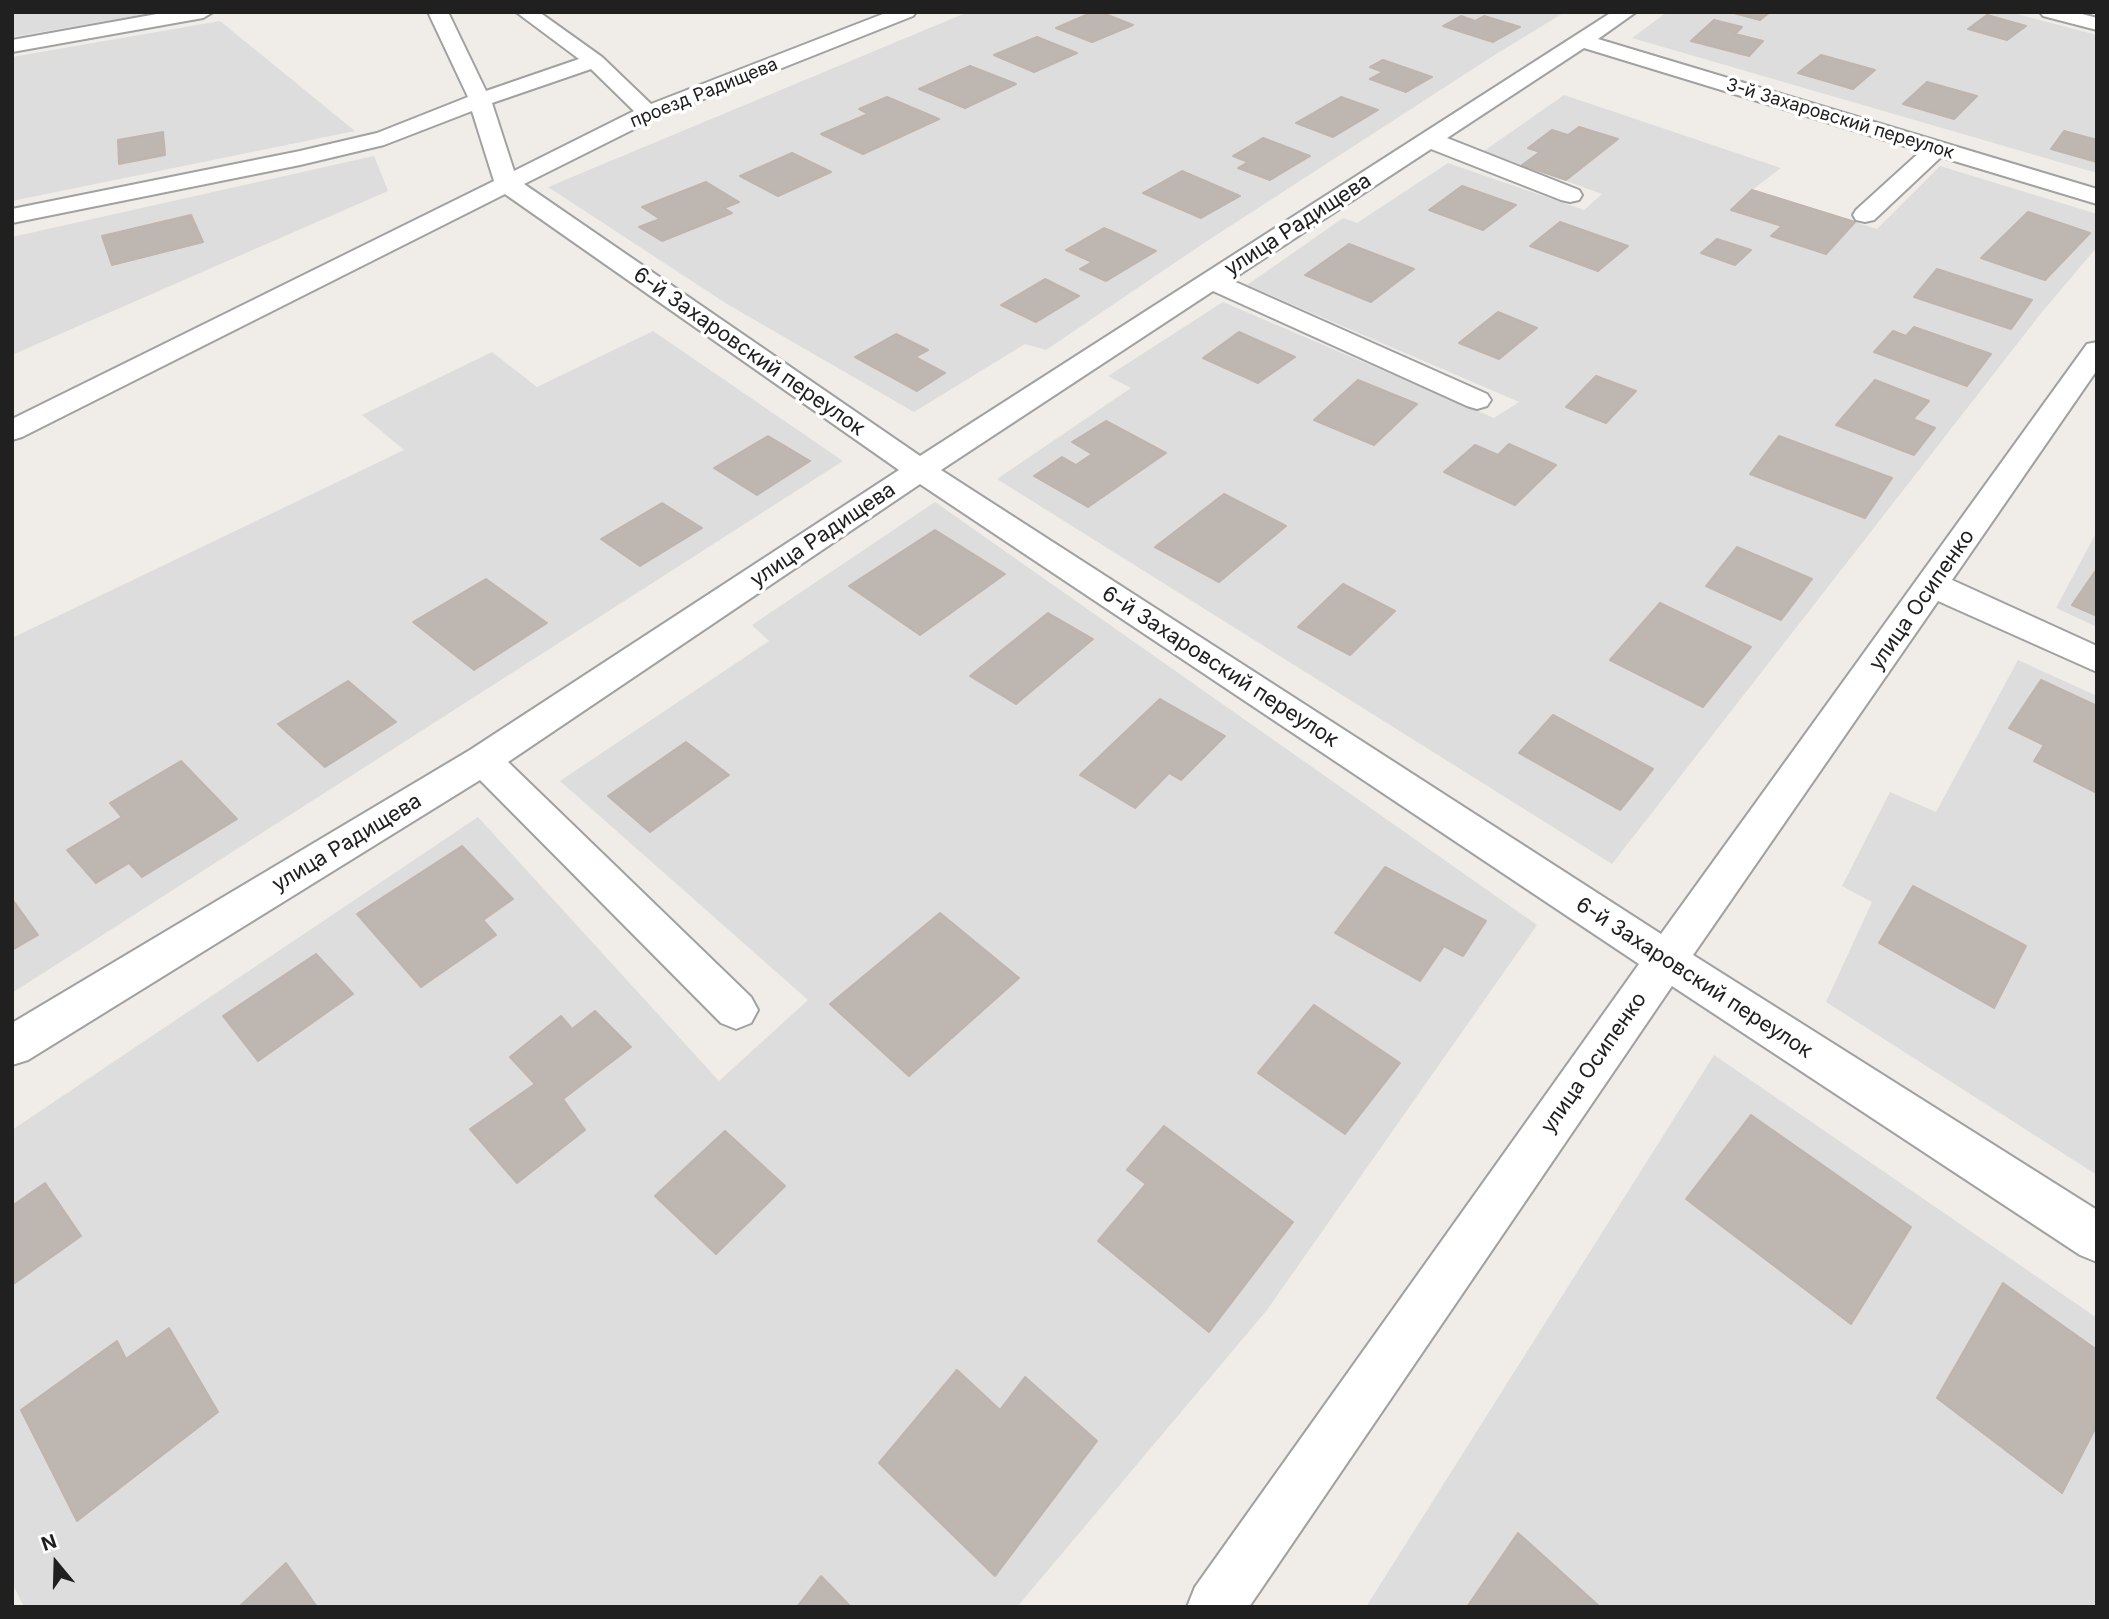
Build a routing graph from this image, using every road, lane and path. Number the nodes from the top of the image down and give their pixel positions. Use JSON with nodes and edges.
{"nodes":[{"id":1,"x":203,"y":12,"type":"edge"},
{"id":2,"x":438,"y":12,"type":"edge"},
{"id":3,"x":526,"y":12,"type":"edge"},
{"id":4,"x":906,"y":12,"type":"edge"},
{"id":5,"x":1626,"y":12,"type":"edge"},
{"id":6,"x":2050,"y":12,"type":"edge"},
{"id":7,"x":2097,"y":24,"type":"edge"},
{"id":8,"x":1583,"y":41,"type":"junction"},
{"id":9,"x":12,"y":46,"type":"edge"},
{"id":10,"x":595,"y":61,"type":"junction"},
{"id":11,"x":480,"y":100,"type":"junction"},
{"id":12,"x":648,"y":113,"type":"junction"},
{"id":13,"x":1430,"y":140,"type":"junction"},
{"id":14,"x":1938,"y":148,"type":"junction"},
{"id":15,"x":507,"y":184,"type":"junction"},
{"id":16,"x":1570,"y":195,"type":"dead end"},
{"id":17,"x":2097,"y":197,"type":"edge"},
{"id":18,"x":1865,"y":215,"type":"dead end"},
{"id":19,"x":12,"y":216,"type":"edge"},
{"id":20,"x":1212,"y":281,"type":"junction"},
{"id":21,"x":2097,"y":349,"type":"edge"},
{"id":22,"x":1477,"y":400,"type":"dead end"},
{"id":23,"x":12,"y":431,"type":"edge"},
{"id":24,"x":920,"y":470,"type":"junction"},
{"id":25,"x":1933,"y":585,"type":"junction"},
{"id":26,"x":2097,"y":660,"type":"edge"},
{"id":27,"x":483,"y":760,"type":"junction"},
{"id":28,"x":1665,"y":960,"type":"junction"},
{"id":29,"x":736,"y":1010,"type":"dead end"},
{"id":30,"x":12,"y":1046,"type":"edge"},
{"id":31,"x":2097,"y":1238,"type":"edge"},
{"id":32,"x":1216,"y":1607,"type":"edge"}],
"edges":[{"from":1,"to":9,"type":"street"},
{"from":2,"to":11,"type":"street"},
{"from":3,"to":10,"type":"street"},
{"from":4,"to":12,"type":"street","name":"проезд Радищева"},
{"from":5,"to":8,"type":"street","name":"улица Радищева"},
{"from":6,"to":7,"type":"street"},
{"from":8,"to":13,"type":"street","name":"улица Радищева"},
{"from":8,"to":14,"type":"street","name":"3-й Захаровский переулок"},
{"from":10,"to":11,"type":"street"},
{"from":10,"to":12,"type":"street"},
{"from":11,"to":15,"type":"street"},
{"from":11,"to":19,"type":"street"},
{"from":12,"to":15,"type":"street","name":"проезд Радищева"},
{"from":13,"to":16,"type":"street"},
{"from":13,"to":20,"type":"street","name":"улица Радищева"},
{"from":14,"to":17,"type":"street","name":"3-й Захаровский переулок"},
{"from":14,"to":18,"type":"street"},
{"from":15,"to":23,"type":"street","name":"проезд Радищева"},
{"from":15,"to":24,"type":"street","name":"6-й Захаровский переулок"},
{"from":20,"to":22,"type":"street"},
{"from":20,"to":24,"type":"street","name":"улица Радищева"},
{"from":21,"to":25,"type":"street","name":"улица Осипенко"},
{"from":24,"to":27,"type":"street","name":"улица Радищева"},
{"from":24,"to":28,"type":"street","name":"6-й Захаровский переулок"},
{"from":25,"to":26,"type":"street"},
{"from":25,"to":28,"type":"street","name":"улица Осипенко"},
{"from":27,"to":29,"type":"street"},
{"from":27,"to":30,"type":"street","name":"улица Радищева"},
{"from":28,"to":31,"type":"street","name":"6-й Захаровский переулок"},
{"from":28,"to":32,"type":"street","name":"улица Осипенко"}]}
